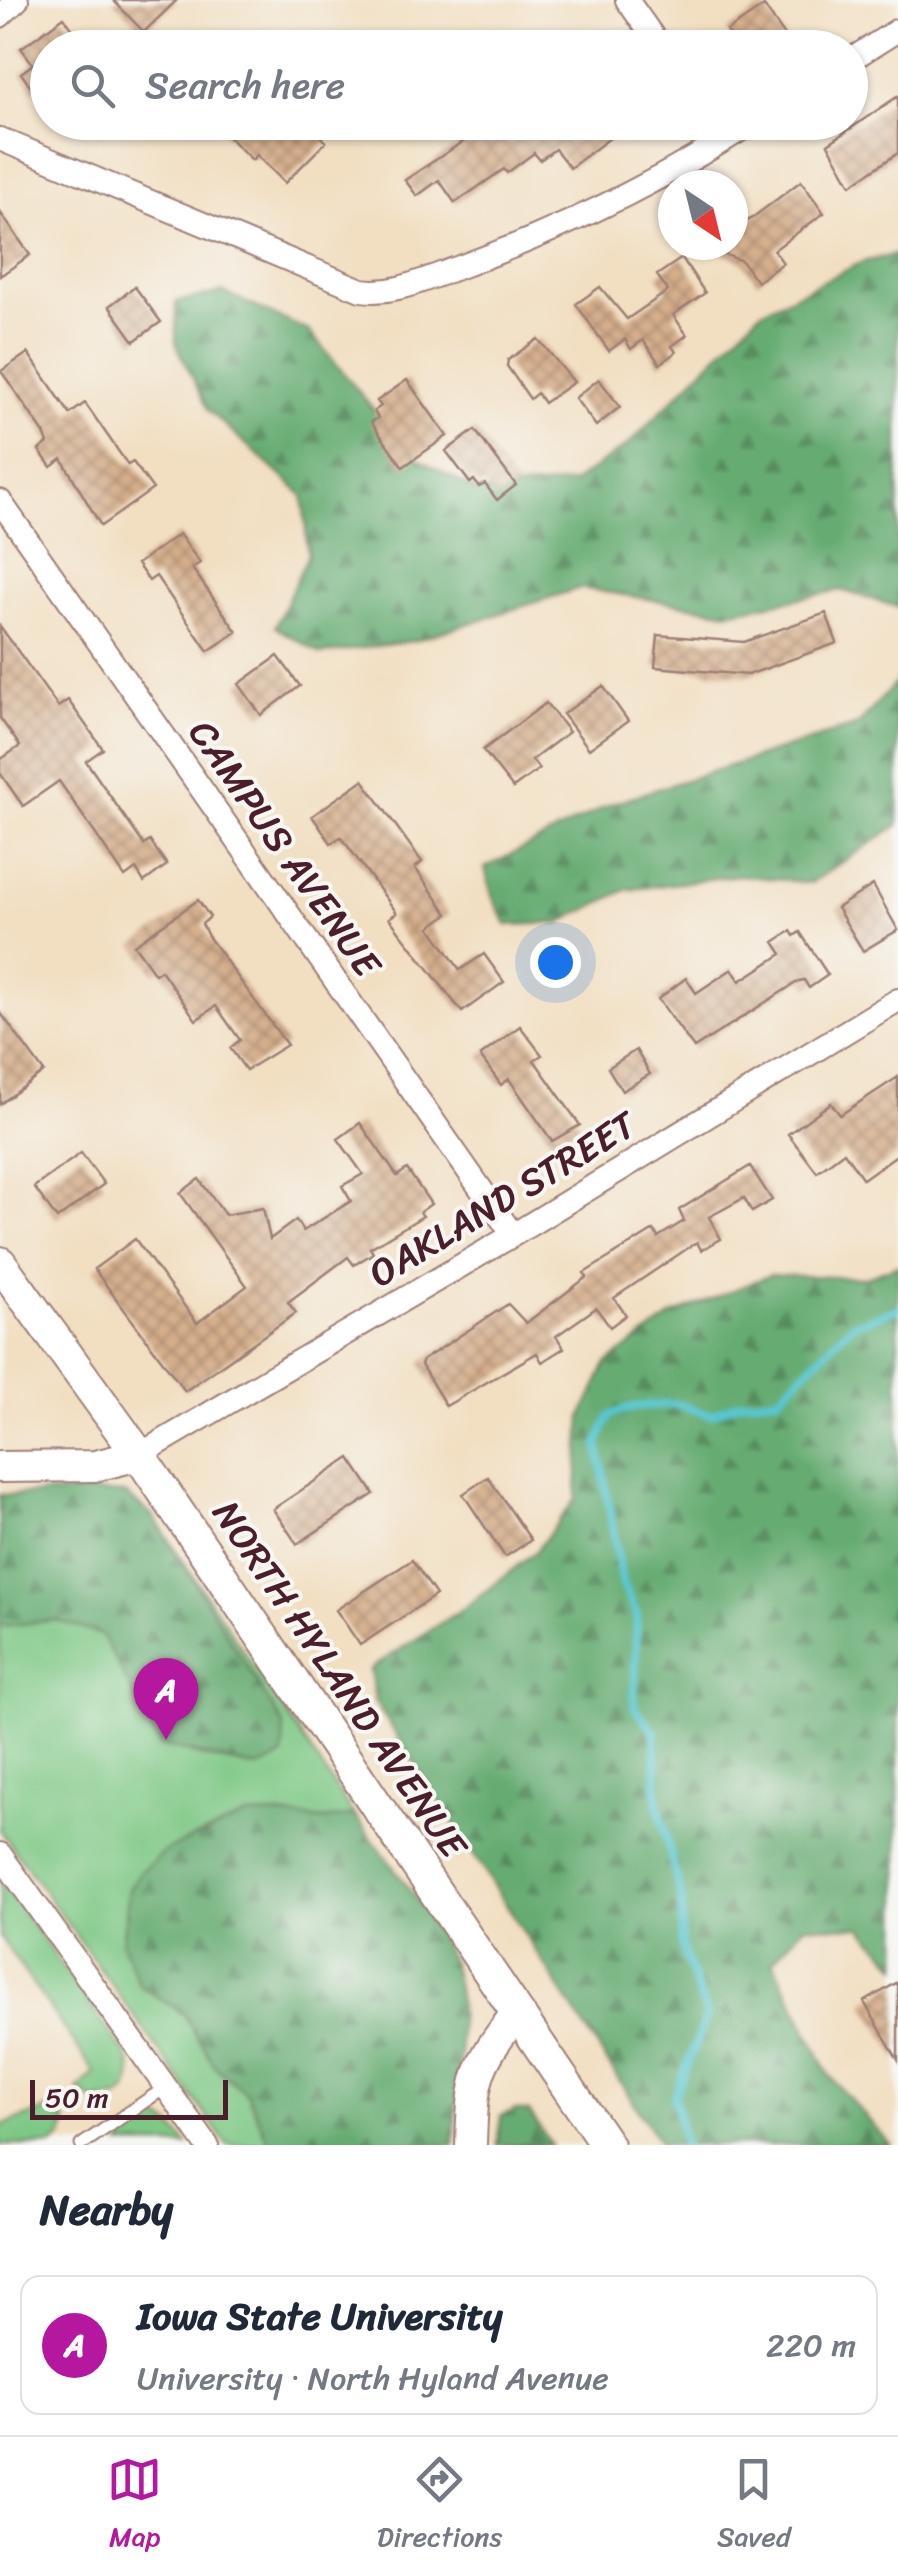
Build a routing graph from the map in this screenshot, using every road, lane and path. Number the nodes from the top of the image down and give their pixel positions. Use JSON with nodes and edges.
{"nodes":[{"id":1,"x":17,"y":0,"type":"edge"},
{"id":2,"x":627,"y":0,"type":"edge"},
{"id":3,"x":0,"y":16,"type":"edge"},
{"id":4,"x":649,"y":30,"type":"edge"},
{"id":5,"x":898,"y":30,"type":"edge"},
{"id":6,"x":868,"y":49,"type":"edge"},
{"id":7,"x":0,"y":139,"type":"edge"},
{"id":8,"x":710,"y":140,"type":"edge"},
{"id":9,"x":0,"y":501,"type":"edge"},
{"id":10,"x":898,"y":1000,"type":"edge"},
{"id":11,"x":512,"y":1235,"type":"junction"},
{"id":12,"x":0,"y":1263,"type":"edge"},
{"id":13,"x":139,"y":1455,"type":"junction"},
{"id":14,"x":0,"y":1467,"type":"edge"},
{"id":15,"x":0,"y":1854,"type":"edge"},
{"id":16,"x":517,"y":2013,"type":"junction"},
{"id":17,"x":166,"y":2087,"type":"junction"},
{"id":18,"x":81,"y":2145,"type":"edge"},
{"id":19,"x":207,"y":2145,"type":"edge"},
{"id":20,"x":471,"y":2145,"type":"edge"},
{"id":21,"x":607,"y":2145,"type":"edge"}],
"edges":[{"from":1,"to":3,"type":"street"},
{"from":2,"to":4,"type":"street"},
{"from":5,"to":6,"type":"street"},
{"from":7,"to":8,"type":"street"},
{"from":9,"to":11,"type":"street","name":"CAMPUS AVENUE"},
{"from":10,"to":11,"type":"street","name":"OAKLAND STREET"},
{"from":11,"to":13,"type":"street","name":"OAKLAND STREET"},
{"from":12,"to":13,"type":"main road","name":"NORTH HYLAND AVENUE"},
{"from":13,"to":14,"type":"street"},
{"from":13,"to":16,"type":"main road","name":"NORTH HYLAND AVENUE"},
{"from":15,"to":17,"type":"street"},
{"from":16,"to":20,"type":"street"},
{"from":16,"to":21,"type":"main road","name":"NORTH HYLAND AVENUE"},
{"from":17,"to":18,"type":"lane"},
{"from":17,"to":19,"type":"street"}]}
